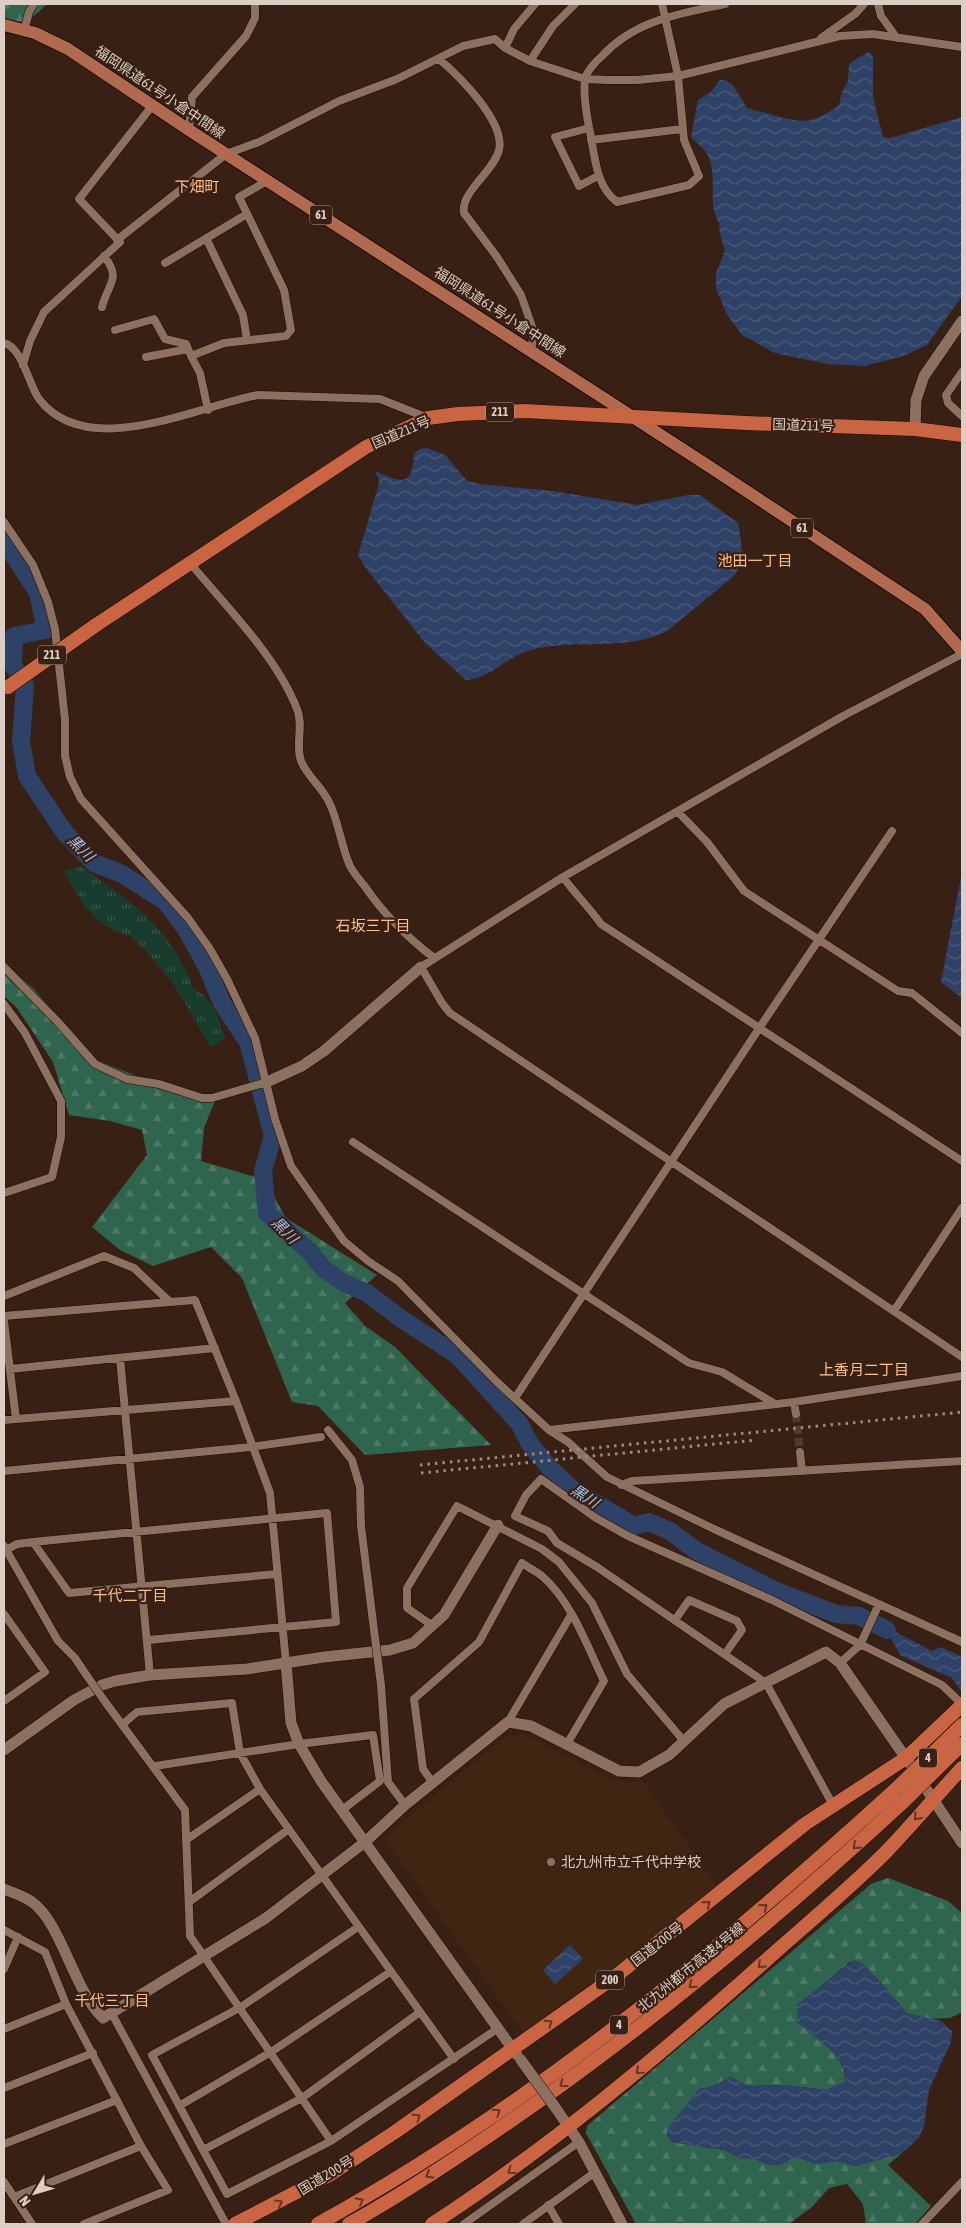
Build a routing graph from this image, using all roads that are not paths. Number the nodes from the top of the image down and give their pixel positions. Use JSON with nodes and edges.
{"nodes":[{"id":1,"x":34,"y":4,"type":"edge"},
{"id":2,"x":255,"y":4,"type":"edge"},
{"id":3,"x":535,"y":4,"type":"edge"},
{"id":4,"x":575,"y":4,"type":"edge"},
{"id":5,"x":662,"y":4,"type":"edge"},
{"id":6,"x":725,"y":4,"type":"edge"},
{"id":7,"x":864,"y":4,"type":"edge"},
{"id":8,"x":878,"y":4,"type":"edge"},
{"id":9,"x":666,"y":16,"type":"junction"},
{"id":10,"x":4,"y":25,"type":"edge"},
{"id":11,"x":24,"y":31,"type":"junction"},
{"id":12,"x":896,"y":38,"type":"junction"},
{"id":13,"x":817,"y":40,"type":"junction"},
{"id":14,"x":962,"y":47,"type":"edge"},
{"id":15,"x":505,"y":48,"type":"junction"},
{"id":16,"x":439,"y":59,"type":"junction"},
{"id":17,"x":530,"y":61,"type":"junction"},
{"id":18,"x":678,"y":76,"type":"junction"},
{"id":19,"x":585,"y":80,"type":"junction"},
{"id":20,"x":152,"y":106,"type":"junction"},
{"id":21,"x":589,"y":128,"type":"junction"},
{"id":22,"x":682,"y":128,"type":"junction"},
{"id":23,"x":189,"y":130,"type":"junction"},
{"id":24,"x":591,"y":140,"type":"junction"},
{"id":25,"x":226,"y":154,"type":"junction"},
{"id":26,"x":598,"y":176,"type":"junction"},
{"id":27,"x":268,"y":181,"type":"junction"},
{"id":28,"x":247,"y":214,"type":"junction"},
{"id":29,"x":206,"y":238,"type":"junction"},
{"id":30,"x":117,"y":240,"type":"junction"},
{"id":31,"x":104,"y":256,"type":"junction"},
{"id":32,"x":165,"y":263,"type":"dead end"},
{"id":33,"x":102,"y":307,"type":"dead end"},
{"id":34,"x":962,"y":320,"type":"edge"},
{"id":35,"x":115,"y":330,"type":"dead end"},
{"id":36,"x":247,"y":340,"type":"junction"},
{"id":37,"x":4,"y":343,"type":"edge"},
{"id":38,"x":531,"y":350,"type":"junction"},
{"id":39,"x":190,"y":352,"type":"junction"},
{"id":40,"x":146,"y":357,"type":"dead end"},
{"id":41,"x":23,"y":365,"type":"junction"},
{"id":42,"x":962,"y":372,"type":"edge"},
{"id":43,"x":208,"y":410,"type":"junction"},
{"id":44,"x":962,"y":416,"type":"edge"},
{"id":45,"x":633,"y":417,"type":"junction"},
{"id":46,"x":428,"y":418,"type":"junction"},
{"id":47,"x":915,"y":430,"type":"junction"},
{"id":48,"x":962,"y":435,"type":"edge"},
{"id":49,"x":4,"y":522,"type":"edge"},
{"id":50,"x":190,"y":563,"type":"junction"},
{"id":51,"x":962,"y":652,"type":"edge"},
{"id":52,"x":6,"y":688,"type":"edge"},
{"id":53,"x":678,"y":812,"type":"junction"},
{"id":54,"x":892,"y":831,"type":"dead end"},
{"id":55,"x":563,"y":877,"type":"junction"},
{"id":56,"x":818,"y":939,"type":"junction"},
{"id":57,"x":434,"y":958,"type":"junction"},
{"id":58,"x":4,"y":967,"type":"edge"},
{"id":59,"x":421,"y":967,"type":"junction"},
{"id":60,"x":4,"y":1004,"type":"edge"},
{"id":61,"x":760,"y":1027,"type":"junction"},
{"id":62,"x":962,"y":1033,"type":"edge"},
{"id":63,"x":265,"y":1083,"type":"junction"},
{"id":64,"x":353,"y":1142,"type":"dead end"},
{"id":65,"x":672,"y":1160,"type":"junction"},
{"id":66,"x":962,"y":1161,"type":"edge"},
{"id":67,"x":4,"y":1193,"type":"edge"},
{"id":68,"x":962,"y":1208,"type":"edge"},
{"id":69,"x":584,"y":1295,"type":"junction"},
{"id":70,"x":4,"y":1296,"type":"edge"},
{"id":71,"x":170,"y":1302,"type":"junction"},
{"id":72,"x":894,"y":1311,"type":"junction"},
{"id":73,"x":4,"y":1316,"type":"edge"},
{"id":74,"x":4,"y":1321,"type":"edge"},
{"id":75,"x":216,"y":1348,"type":"junction"},
{"id":76,"x":962,"y":1357,"type":"edge"},
{"id":77,"x":120,"y":1358,"type":"junction"},
{"id":78,"x":10,"y":1369,"type":"junction"},
{"id":79,"x":962,"y":1376,"type":"edge"},
{"id":80,"x":515,"y":1398,"type":"junction"},
{"id":81,"x":236,"y":1401,"type":"junction"},
{"id":82,"x":794,"y":1402,"type":"junction"},
{"id":83,"x":775,"y":1404,"type":"junction"},
{"id":84,"x":124,"y":1408,"type":"junction"},
{"id":85,"x":796,"y":1414,"type":"tunnel mouth"},
{"id":86,"x":16,"y":1419,"type":"junction"},
{"id":87,"x":4,"y":1420,"type":"edge"},
{"id":88,"x":328,"y":1430,"type":"dead end"},
{"id":89,"x":549,"y":1430,"type":"junction"},
{"id":90,"x":321,"y":1437,"type":"dead end"},
{"id":91,"x":252,"y":1447,"type":"junction"},
{"id":92,"x":800,"y":1452,"type":"tunnel mouth"},
{"id":93,"x":129,"y":1460,"type":"junction"},
{"id":94,"x":962,"y":1461,"type":"edge"},
{"id":95,"x":4,"y":1471,"type":"edge"},
{"id":96,"x":802,"y":1471,"type":"junction"},
{"id":97,"x":621,"y":1485,"type":"junction"},
{"id":98,"x":272,"y":1519,"type":"junction"},
{"id":99,"x":498,"y":1525,"type":"junction"},
{"id":100,"x":137,"y":1532,"type":"junction"},
{"id":101,"x":32,"y":1542,"type":"junction"},
{"id":102,"x":4,"y":1549,"type":"edge"},
{"id":103,"x":277,"y":1574,"type":"junction"},
{"id":104,"x":142,"y":1586,"type":"junction"},
{"id":105,"x":878,"y":1606,"type":"junction"},
{"id":106,"x":4,"y":1614,"type":"edge"},
{"id":107,"x":571,"y":1615,"type":"junction"},
{"id":108,"x":675,"y":1620,"type":"junction"},
{"id":109,"x":433,"y":1626,"type":"junction"},
{"id":110,"x":282,"y":1627,"type":"junction"},
{"id":111,"x":148,"y":1640,"type":"junction"},
{"id":112,"x":861,"y":1642,"type":"junction"},
{"id":113,"x":962,"y":1642,"type":"edge"},
{"id":114,"x":725,"y":1654,"type":"junction"},
{"id":115,"x":286,"y":1663,"type":"junction"},
{"id":116,"x":840,"y":1663,"type":"junction"},
{"id":117,"x":150,"y":1675,"type":"junction"},
{"id":118,"x":766,"y":1684,"type":"junction"},
{"id":119,"x":4,"y":1701,"type":"edge"},
{"id":120,"x":962,"y":1704,"type":"edge"},
{"id":121,"x":508,"y":1722,"type":"junction"},
{"id":122,"x":123,"y":1724,"type":"junction"},
{"id":123,"x":962,"y":1725,"type":"edge"},
{"id":124,"x":683,"y":1740,"type":"junction"},
{"id":125,"x":299,"y":1744,"type":"junction"},
{"id":126,"x":567,"y":1744,"type":"junction"},
{"id":127,"x":962,"y":1744,"type":"edge"},
{"id":128,"x":4,"y":1750,"type":"edge"},
{"id":129,"x":240,"y":1753,"type":"junction"},
{"id":130,"x":906,"y":1758,"type":"junction"},
{"id":131,"x":155,"y":1766,"type":"junction"},
{"id":132,"x":962,"y":1768,"type":"edge"},
{"id":133,"x":433,"y":1783,"type":"junction"},
{"id":134,"x":260,"y":1789,"type":"junction"},
{"id":135,"x":899,"y":1796,"type":"junction"},
{"id":136,"x":933,"y":1799,"type":"junction"},
{"id":137,"x":405,"y":1805,"type":"junction"},
{"id":138,"x":834,"y":1805,"type":"junction"},
{"id":139,"x":342,"y":1810,"type":"junction"},
{"id":140,"x":289,"y":1829,"type":"junction"},
{"id":141,"x":186,"y":1840,"type":"junction"},
{"id":142,"x":365,"y":1842,"type":"junction"},
{"id":143,"x":962,"y":1843,"type":"edge"},
{"id":144,"x":322,"y":1875,"type":"junction"},
{"id":145,"x":4,"y":1889,"type":"edge"},
{"id":146,"x":189,"y":1902,"type":"junction"},
{"id":147,"x":358,"y":1927,"type":"junction"},
{"id":148,"x":4,"y":1930,"type":"edge"},
{"id":149,"x":18,"y":1937,"type":"junction"},
{"id":150,"x":206,"y":1956,"type":"junction"},
{"id":151,"x":4,"y":1969,"type":"edge"},
{"id":152,"x":390,"y":1972,"type":"junction"},
{"id":153,"x":66,"y":2004,"type":"junction"},
{"id":154,"x":241,"y":2007,"type":"junction"},
{"id":155,"x":420,"y":2012,"type":"junction"},
{"id":156,"x":112,"y":2014,"type":"junction"},
{"id":157,"x":4,"y":2029,"type":"edge"},
{"id":158,"x":497,"y":2029,"type":"junction"},
{"id":159,"x":513,"y":2049,"type":"junction"},
{"id":160,"x":271,"y":2052,"type":"junction"},
{"id":161,"x":93,"y":2053,"type":"junction"},
{"id":162,"x":454,"y":2059,"type":"junction"},
{"id":163,"x":4,"y":2088,"type":"edge"},
{"id":164,"x":302,"y":2098,"type":"junction"},
{"id":165,"x":118,"y":2100,"type":"junction"},
{"id":166,"x":179,"y":2106,"type":"junction"},
{"id":167,"x":570,"y":2128,"type":"junction"},
{"id":168,"x":331,"y":2141,"type":"junction"},
{"id":169,"x":579,"y":2142,"type":"junction"},
{"id":170,"x":4,"y":2144,"type":"edge"},
{"id":171,"x":141,"y":2146,"type":"junction"},
{"id":172,"x":203,"y":2150,"type":"junction"},
{"id":173,"x":594,"y":2173,"type":"junction"},
{"id":174,"x":4,"y":2182,"type":"edge"},
{"id":175,"x":962,"y":2182,"type":"edge"},
{"id":176,"x":14,"y":2197,"type":"junction"},
{"id":177,"x":548,"y":2205,"type":"junction"},
{"id":178,"x":32,"y":2224,"type":"edge"},
{"id":179,"x":84,"y":2224,"type":"edge"},
{"id":180,"x":226,"y":2224,"type":"edge"},
{"id":181,"x":235,"y":2224,"type":"edge"},
{"id":182,"x":318,"y":2224,"type":"edge"},
{"id":183,"x":349,"y":2224,"type":"edge"},
{"id":184,"x":432,"y":2224,"type":"edge"},
{"id":185,"x":464,"y":2224,"type":"edge"},
{"id":186,"x":523,"y":2224,"type":"edge"},
{"id":187,"x":559,"y":2224,"type":"edge"},
{"id":188,"x":622,"y":2224,"type":"edge"},
{"id":189,"x":922,"y":2224,"type":"edge"}],
"edges":[{"from":1,"to":11,"type":"street"},
{"from":2,"to":23,"type":"street"},
{"from":3,"to":15,"type":"street"},
{"from":4,"to":17,"type":"street"},
{"from":5,"to":9,"type":"street"},
{"from":6,"to":9,"type":"street"},
{"from":7,"to":13,"type":"street"},
{"from":8,"to":12,"type":"street"},
{"from":9,"to":18,"type":"street"},
{"from":9,"to":19,"type":"street"},
{"from":10,"to":11,"type":"main road","name":"福岡県道61号小倉中間線","number":"61"},
{"from":11,"to":20,"type":"main road","name":"福岡県道61号小倉中間線","number":"61"},
{"from":12,"to":13,"type":"street"},
{"from":12,"to":14,"type":"street"},
{"from":13,"to":18,"type":"street"},
{"from":15,"to":16,"type":"street"},
{"from":15,"to":17,"type":"street"},
{"from":16,"to":25,"type":"street"},
{"from":16,"to":38,"type":"street"},
{"from":17,"to":19,"type":"street"},
{"from":18,"to":19,"type":"street"},
{"from":18,"to":22,"type":"street"},
{"from":19,"to":21,"type":"street"},
{"from":20,"to":23,"type":"main road","name":"福岡県道61号小倉中間線","number":"61"},
{"from":20,"to":30,"type":"street"},
{"from":21,"to":24,"type":"street"},
{"from":21,"to":26,"type":"street"},
{"from":22,"to":24,"type":"street"},
{"from":22,"to":26,"type":"street"},
{"from":23,"to":25,"type":"main road","name":"福岡県道61号小倉中間線","number":"61"},
{"from":24,"to":26,"type":"street"},
{"from":25,"to":27,"type":"main road","name":"福岡県道61号小倉中間線","number":"61"},
{"from":25,"to":30,"type":"street"},
{"from":27,"to":28,"type":"street"},
{"from":27,"to":38,"type":"main road","name":"福岡県道61号小倉中間線","number":"61"},
{"from":28,"to":29,"type":"street"},
{"from":28,"to":36,"type":"street"},
{"from":29,"to":32,"type":"street"},
{"from":29,"to":36,"type":"street"},
{"from":30,"to":31,"type":"street"},
{"from":31,"to":33,"type":"street"},
{"from":31,"to":41,"type":"street"},
{"from":34,"to":47,"type":"street"},
{"from":35,"to":39,"type":"street"},
{"from":36,"to":39,"type":"street"},
{"from":37,"to":41,"type":"street"},
{"from":38,"to":45,"type":"main road","name":"福岡県道61号小倉中間線","number":"61"},
{"from":39,"to":40,"type":"street"},
{"from":39,"to":43,"type":"street"},
{"from":41,"to":43,"type":"street"},
{"from":42,"to":44,"type":"street"},
{"from":43,"to":46,"type":"street"},
{"from":45,"to":46,"type":"highway","name":"国道211号","number":"211"},
{"from":45,"to":47,"type":"highway","name":"国道211号","number":"211"},
{"from":45,"to":51,"type":"main road","name":"福岡県道61号小倉中間線","number":"61"},
{"from":46,"to":50,"type":"highway","name":"国道211号","number":"211"},
{"from":47,"to":48,"type":"highway","name":"国道211号","number":"211"},
{"from":49,"to":63,"type":"street"},
{"from":50,"to":52,"type":"highway","name":"国道211号","number":"211","bridge":true},
{"from":50,"to":57,"type":"street"},
{"from":51,"to":53,"type":"street"},
{"from":53,"to":55,"type":"street"},
{"from":53,"to":56,"type":"street"},
{"from":54,"to":56,"type":"street"},
{"from":55,"to":57,"type":"street"},
{"from":55,"to":61,"type":"street"},
{"from":56,"to":61,"type":"street"},
{"from":56,"to":62,"type":"street"},
{"from":57,"to":59,"type":"street"},
{"from":58,"to":63,"type":"street"},
{"from":59,"to":63,"type":"street"},
{"from":59,"to":65,"type":"street"},
{"from":60,"to":67,"type":"street"},
{"from":61,"to":65,"type":"street"},
{"from":61,"to":66,"type":"street"},
{"from":63,"to":80,"type":"street"},
{"from":64,"to":69,"type":"street"},
{"from":65,"to":69,"type":"street"},
{"from":65,"to":72,"type":"street"},
{"from":68,"to":72,"type":"street"},
{"from":69,"to":80,"type":"street"},
{"from":69,"to":83,"type":"street"},
{"from":70,"to":71,"type":"street"},
{"from":71,"to":73,"type":"street"},
{"from":71,"to":75,"type":"street"},
{"from":72,"to":76,"type":"street"},
{"from":74,"to":78,"type":"street"},
{"from":75,"to":77,"type":"street"},
{"from":75,"to":81,"type":"street"},
{"from":77,"to":78,"type":"street"},
{"from":77,"to":84,"type":"street"},
{"from":78,"to":86,"type":"street"},
{"from":79,"to":82,"type":"street"},
{"from":80,"to":89,"type":"street"},
{"from":81,"to":84,"type":"street"},
{"from":81,"to":91,"type":"street"},
{"from":82,"to":83,"type":"street"},
{"from":82,"to":85,"type":"street"},
{"from":83,"to":89,"type":"street"},
{"from":84,"to":86,"type":"street"},
{"from":84,"to":93,"type":"street"},
{"from":86,"to":87,"type":"street"},
{"from":88,"to":137,"type":"street","bridge":true},
{"from":89,"to":97,"type":"street"},
{"from":90,"to":91,"type":"street"},
{"from":91,"to":93,"type":"street"},
{"from":91,"to":98,"type":"street"},
{"from":92,"to":96,"type":"street"},
{"from":93,"to":95,"type":"street"},
{"from":93,"to":100,"type":"street"},
{"from":94,"to":96,"type":"street"},
{"from":96,"to":97,"type":"street"},
{"from":97,"to":105,"type":"street"},
{"from":98,"to":100,"type":"street"},
{"from":98,"to":103,"type":"street"},
{"from":98,"to":110,"type":"street"},
{"from":99,"to":109,"type":"street"},
{"from":99,"to":109,"type":"street"},
{"from":99,"to":124,"type":"street"},
{"from":100,"to":101,"type":"street"},
{"from":100,"to":104,"type":"street"},
{"from":101,"to":102,"type":"street"},
{"from":101,"to":104,"type":"street"},
{"from":102,"to":122,"type":"street","bridge":true},
{"from":103,"to":104,"type":"street"},
{"from":103,"to":110,"type":"street"},
{"from":104,"to":111,"type":"street"},
{"from":105,"to":112,"type":"street"},
{"from":105,"to":113,"type":"street"},
{"from":106,"to":119,"type":"street"},
{"from":107,"to":121,"type":"street"},
{"from":107,"to":126,"type":"street"},
{"from":107,"to":133,"type":"street"},
{"from":108,"to":112,"type":"street"},
{"from":108,"to":114,"type":"street"},
{"from":108,"to":114,"type":"street"},
{"from":109,"to":115,"type":"street"},
{"from":110,"to":111,"type":"street"},
{"from":110,"to":115,"type":"street"},
{"from":111,"to":117,"type":"street"},
{"from":112,"to":116,"type":"street"},
{"from":112,"to":120,"type":"street"},
{"from":114,"to":118,"type":"street"},
{"from":115,"to":117,"type":"street"},
{"from":115,"to":125,"type":"street"},
{"from":116,"to":118,"type":"street"},
{"from":116,"to":130,"type":"street"},
{"from":117,"to":128,"type":"street"},
{"from":118,"to":124,"type":"street"},
{"from":118,"to":138,"type":"street"},
{"from":120,"to":130,"type":"highway","name":"国道200号","number":"200"},
{"from":121,"to":126,"type":"street"},
{"from":121,"to":133,"type":"street"},
{"from":122,"to":129,"type":"street"},
{"from":122,"to":131,"type":"street"},
{"from":123,"to":135,"type":"highway","name":"北九州都市高速4号線","number":"4","bridge":true},
{"from":124,"to":126,"type":"street"},
{"from":125,"to":129,"type":"street"},
{"from":125,"to":139,"type":"street"},
{"from":125,"to":139,"type":"street"},
{"from":127,"to":135,"type":"highway","name":"北九州都市高速4号線","number":"4","bridge":true},
{"from":129,"to":131,"type":"street"},
{"from":129,"to":134,"type":"street"},
{"from":130,"to":136,"type":"street"},
{"from":130,"to":138,"type":"highway","name":"国道200号","number":"200"},
{"from":131,"to":141,"type":"street"},
{"from":132,"to":136,"type":"highway"},
{"from":133,"to":137,"type":"street"},
{"from":134,"to":140,"type":"street"},
{"from":134,"to":141,"type":"street"},
{"from":182,"to":135,"type":"highway","name":"北九州都市高速4号線","number":"4","one_way":true},
{"from":135,"to":183,"type":"highway","name":"北九州都市高速4号線","number":"4","one_way":true},
{"from":136,"to":143,"type":"street"},
{"from":136,"to":167,"type":"highway","one_way":true},
{"from":137,"to":142,"type":"street"},
{"from":159,"to":138,"type":"highway","name":"国道200号","number":"200","one_way":true},
{"from":139,"to":142,"type":"street"},
{"from":140,"to":144,"type":"street"},
{"from":140,"to":146,"type":"street"},
{"from":141,"to":146,"type":"street"},
{"from":142,"to":144,"type":"street"},
{"from":142,"to":158,"type":"street"},
{"from":144,"to":147,"type":"street"},
{"from":144,"to":150,"type":"street"},
{"from":145,"to":156,"type":"street"},
{"from":146,"to":150,"type":"street"},
{"from":147,"to":152,"type":"street"},
{"from":147,"to":154,"type":"street"},
{"from":148,"to":149,"type":"street"},
{"from":149,"to":151,"type":"street"},
{"from":149,"to":153,"type":"street"},
{"from":150,"to":154,"type":"street"},
{"from":150,"to":156,"type":"street"},
{"from":152,"to":155,"type":"street"},
{"from":152,"to":160,"type":"street"},
{"from":153,"to":157,"type":"street"},
{"from":153,"to":161,"type":"street"},
{"from":154,"to":160,"type":"street"},
{"from":154,"to":166,"type":"street"},
{"from":155,"to":162,"type":"street"},
{"from":155,"to":164,"type":"street"},
{"from":156,"to":180,"type":"street"},
{"from":158,"to":159,"type":"street"},
{"from":158,"to":162,"type":"street"},
{"from":159,"to":167,"type":"street","bridge":true},
{"from":181,"to":159,"type":"highway","name":"国道200号","number":"200","one_way":true},
{"from":160,"to":164,"type":"street"},
{"from":160,"to":166,"type":"street"},
{"from":161,"to":163,"type":"street"},
{"from":161,"to":165,"type":"street"},
{"from":162,"to":168,"type":"street"},
{"from":164,"to":168,"type":"street"},
{"from":164,"to":172,"type":"street"},
{"from":165,"to":170,"type":"street"},
{"from":165,"to":171,"type":"street"},
{"from":166,"to":172,"type":"street"},
{"from":167,"to":169,"type":"street"},
{"from":167,"to":184,"type":"highway","one_way":true},
{"from":168,"to":172,"type":"street"},
{"from":169,"to":173,"type":"street"},
{"from":169,"to":185,"type":"street"},
{"from":171,"to":176,"type":"street"},
{"from":171,"to":179,"type":"street"},
{"from":173,"to":177,"type":"street"},
{"from":173,"to":188,"type":"street"},
{"from":174,"to":176,"type":"street"},
{"from":175,"to":189,"type":"street"},
{"from":176,"to":178,"type":"street"},
{"from":177,"to":186,"type":"street"},
{"from":177,"to":187,"type":"street"}]}
